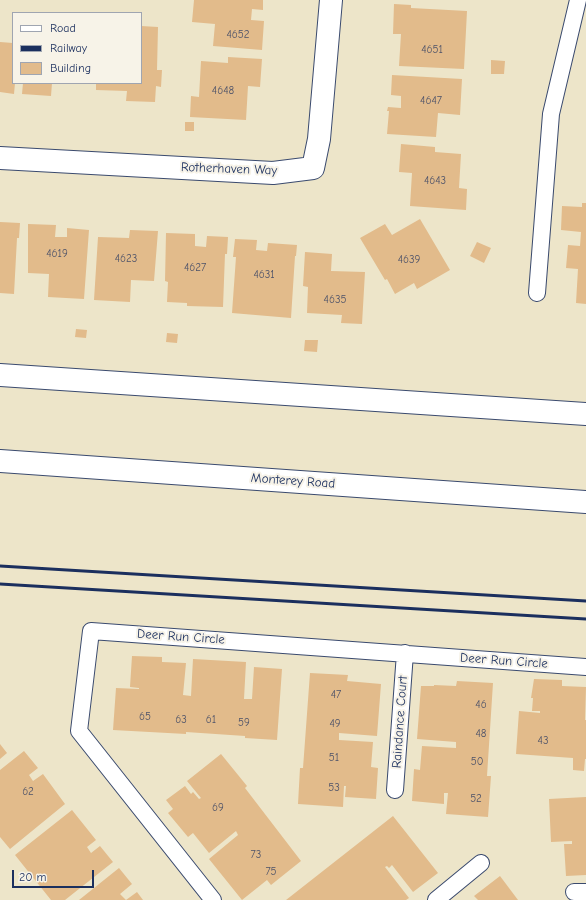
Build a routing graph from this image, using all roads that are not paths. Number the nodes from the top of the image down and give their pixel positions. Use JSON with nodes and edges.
{"nodes":[{"id":1,"x":331,"y":0,"type":"edge"},
{"id":2,"x":578,"y":0,"type":"edge"},
{"id":3,"x":0,"y":158,"type":"edge"},
{"id":4,"x":536,"y":293,"type":"dead end"},
{"id":5,"x":0,"y":375,"type":"edge"},
{"id":6,"x":586,"y":414,"type":"edge"},
{"id":7,"x":0,"y":461,"type":"edge"},
{"id":8,"x":586,"y":502,"type":"edge"},
{"id":9,"x":406,"y":653,"type":"junction"},
{"id":10,"x":586,"y":666,"type":"edge"},
{"id":11,"x":395,"y":790,"type":"dead end"},
{"id":12,"x":481,"y":863,"type":"dead end"},
{"id":13,"x":213,"y":900,"type":"edge"},
{"id":14,"x":436,"y":900,"type":"edge"}],
"edges":[{"from":1,"to":3,"type":"main road","name":"Rotherhaven Way"},
{"from":2,"to":4,"type":"lane"},
{"from":5,"to":6,"type":"main road"},
{"from":7,"to":8,"type":"main road","name":"Monterey Road"},
{"from":9,"to":10,"type":"lane","name":"Deer Run Circle"},
{"from":9,"to":11,"type":"lane","name":"Raindance Court"},
{"from":9,"to":13,"type":"lane","name":"Deer Run Circle"},
{"from":12,"to":14,"type":"lane"}]}
